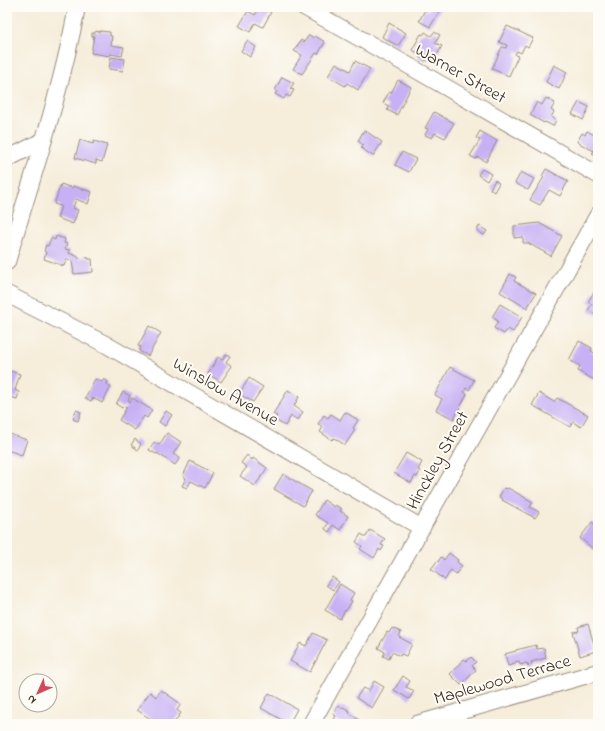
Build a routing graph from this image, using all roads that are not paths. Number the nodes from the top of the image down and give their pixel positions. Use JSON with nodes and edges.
{"nodes":[{"id":1,"x":77,"y":7,"type":"edge"},
{"id":2,"x":304,"y":7,"type":"edge"},
{"id":3,"x":44,"y":140,"type":"junction"},
{"id":4,"x":7,"y":159,"type":"edge"},
{"id":5,"x":598,"y":175,"type":"edge"},
{"id":6,"x":598,"y":215,"type":"edge"},
{"id":7,"x":7,"y":262,"type":"edge"},
{"id":8,"x":7,"y":294,"type":"edge"},
{"id":9,"x":422,"y":528,"type":"junction"},
{"id":10,"x":598,"y":672,"type":"edge"},
{"id":11,"x":311,"y":724,"type":"edge"},
{"id":12,"x":417,"y":724,"type":"edge"}],
"edges":[{"from":1,"to":3,"type":"street"},
{"from":2,"to":5,"type":"street","name":"Warner Street"},
{"from":3,"to":4,"type":"street"},
{"from":3,"to":7,"type":"street"},
{"from":6,"to":9,"type":"street","name":"Hinckley Street"},
{"from":8,"to":9,"type":"street","name":"Winslow Avenue"},
{"from":9,"to":11,"type":"street","name":"Hinckley Street"},
{"from":10,"to":12,"type":"street","name":"Maplewood Terrace"}]}
